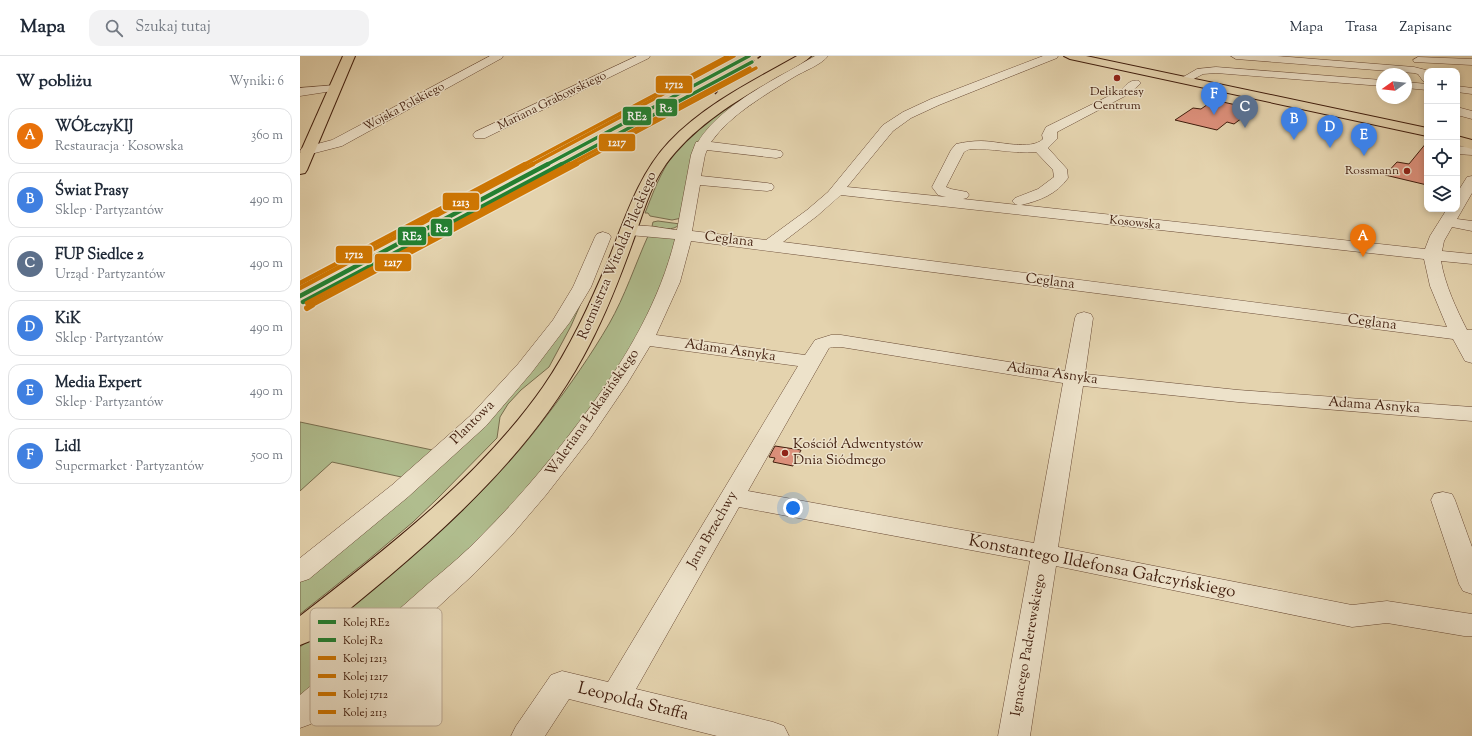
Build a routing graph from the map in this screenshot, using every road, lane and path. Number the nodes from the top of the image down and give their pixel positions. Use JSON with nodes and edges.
{"nodes":[{"id":1,"x":349,"y":56,"type":"edge"},
{"id":2,"x":498,"y":56,"type":"edge"},
{"id":3,"x":645,"y":56,"type":"edge"},
{"id":4,"x":805,"y":56,"type":"edge"},
{"id":5,"x":823,"y":56,"type":"edge"},
{"id":6,"x":1053,"y":56,"type":"edge"},
{"id":7,"x":1070,"y":56,"type":"edge"},
{"id":8,"x":1236,"y":56,"type":"edge"},
{"id":9,"x":1417,"y":62,"type":"edge"},
{"id":10,"x":1472,"y":62,"type":"edge"},
{"id":11,"x":1424,"y":75,"type":"edge"},
{"id":12,"x":1184,"y":80,"type":"junction"},
{"id":13,"x":1135,"y":83,"type":"dead end"},
{"id":14,"x":1376,"y":83,"type":"edge"},
{"id":15,"x":1412,"y":86,"type":"edge"},
{"id":16,"x":1424,"y":87,"type":"edge"},
{"id":17,"x":335,"y":88,"type":"junction"},
{"id":18,"x":1460,"y":89,"type":"edge"},
{"id":19,"x":1472,"y":90,"type":"edge"},
{"id":20,"x":300,"y":92,"type":"edge"},
{"id":21,"x":1460,"y":112,"type":"edge"},
{"id":22,"x":1472,"y":115,"type":"edge"},
{"id":23,"x":1424,"y":131,"type":"edge"},
{"id":24,"x":480,"y":136,"type":"dead end"},
{"id":25,"x":1460,"y":138,"type":"edge"},
{"id":26,"x":1460,"y":139,"type":"edge"},
{"id":27,"x":1472,"y":140,"type":"edge"},
{"id":28,"x":701,"y":145,"type":"junction"},
{"id":29,"x":1472,"y":145,"type":"edge"},
{"id":30,"x":1039,"y":148,"type":"junction"},
{"id":31,"x":1460,"y":150,"type":"edge"},
{"id":32,"x":1472,"y":151,"type":"edge"},
{"id":33,"x":776,"y":154,"type":"dead end"},
{"id":34,"x":304,"y":155,"type":"edge"},
{"id":35,"x":300,"y":170,"type":"edge"},
{"id":36,"x":693,"y":180,"type":"junction"},
{"id":37,"x":1472,"y":180,"type":"edge"},
{"id":38,"x":767,"y":187,"type":"dead end"},
{"id":39,"x":838,"y":190,"type":"junction"},
{"id":40,"x":1460,"y":201,"type":"edge"},
{"id":41,"x":1019,"y":205,"type":"junction"},
{"id":42,"x":1452,"y":216,"type":"edge"},
{"id":43,"x":1472,"y":226,"type":"edge"},
{"id":44,"x":629,"y":230,"type":"junction"},
{"id":45,"x":683,"y":234,"type":"junction"},
{"id":46,"x":603,"y":237,"type":"dead end"},
{"id":47,"x":769,"y":245,"type":"junction"},
{"id":48,"x":1432,"y":255,"type":"junction"},
{"id":49,"x":1472,"y":259,"type":"edge"},
{"id":50,"x":1084,"y":318,"type":"dead end"},
{"id":51,"x":1466,"y":335,"type":"edge"},
{"id":52,"x":645,"y":339,"type":"junction"},
{"id":53,"x":1472,"y":357,"type":"edge"},
{"id":54,"x":811,"y":362,"type":"junction"},
{"id":55,"x":1074,"y":378,"type":"junction"},
{"id":56,"x":1472,"y":414,"type":"edge"},
{"id":57,"x":732,"y":497,"type":"junction"},
{"id":58,"x":1443,"y":500,"type":"dead end"},
{"id":59,"x":1044,"y":554,"type":"junction"},
{"id":60,"x":300,"y":572,"type":"edge"},
{"id":61,"x":1472,"y":584,"type":"edge"},
{"id":62,"x":331,"y":608,"type":"edge"},
{"id":63,"x":420,"y":608,"type":"edge"},
{"id":64,"x":310,"y":625,"type":"edge"},
{"id":65,"x":1472,"y":625,"type":"edge"},
{"id":66,"x":300,"y":633,"type":"edge"},
{"id":67,"x":615,"y":697,"type":"junction"},
{"id":68,"x":310,"y":705,"type":"edge"},
{"id":69,"x":300,"y":714,"type":"edge"},
{"id":70,"x":527,"y":736,"type":"edge"},
{"id":71,"x":773,"y":736,"type":"edge"},
{"id":72,"x":1014,"y":736,"type":"edge"}],
"edges":[{"from":1,"to":17,"type":"main road"},
{"from":2,"to":34,"type":"street","name":"Wojska Polskiego"},
{"from":3,"to":24,"type":"street","name":"Mariana Grabowskiego"},
{"from":4,"to":44,"type":"main road","name":"Rotmistrza Witolda Pileckiego"},
{"from":5,"to":28,"type":"street","name":"Waleriana Łukasińskiego"},
{"from":6,"to":39,"type":"street"},
{"from":7,"to":12,"type":"main road"},
{"from":8,"to":9,"type":"street"},
{"from":9,"to":10,"type":"street"},
{"from":9,"to":11,"type":"street"},
{"from":12,"to":14,"type":"street"},
{"from":12,"to":23,"type":"main road"},
{"from":13,"to":30,"type":"street"},
{"from":15,"to":16,"type":"street"},
{"from":17,"to":20,"type":"street"},
{"from":17,"to":34,"type":"main road"},
{"from":18,"to":19,"type":"street"},
{"from":21,"to":22,"type":"street"},
{"from":25,"to":27,"type":"main road"},
{"from":26,"to":29,"type":"main road"},
{"from":28,"to":33,"type":"street"},
{"from":28,"to":36,"type":"street","name":"Waleriana Łukasińskiego"},
{"from":30,"to":41,"type":"street"},
{"from":30,"to":41,"type":"street"},
{"from":31,"to":32,"type":"street"},
{"from":34,"to":35,"type":"main road"},
{"from":36,"to":38,"type":"street"},
{"from":36,"to":45,"type":"street","name":"Waleriana Łukasińskiego"},
{"from":37,"to":40,"type":"street"},
{"from":39,"to":41,"type":"street","name":"Kosowska"},
{"from":39,"to":47,"type":"street"},
{"from":41,"to":48,"type":"street","name":"Kosowska"},
{"from":42,"to":43,"type":"street"},
{"from":42,"to":48,"type":"street"},
{"from":44,"to":45,"type":"street","name":"Ceglana"},
{"from":44,"to":62,"type":"main road","name":"Rotmistrza Witolda Pileckiego"},
{"from":45,"to":47,"type":"street","name":"Ceglana"},
{"from":45,"to":52,"type":"street","name":"Waleriana Łukasińskiego"},
{"from":46,"to":60,"type":"street","name":"Plantowa"},
{"from":47,"to":51,"type":"street","name":"Ceglana"},
{"from":48,"to":49,"type":"street","name":"Kosowska"},
{"from":48,"to":51,"type":"street"},
{"from":50,"to":55,"type":"street","name":"Ignacego Paderewskiego"},
{"from":51,"to":53,"type":"street"},
{"from":52,"to":54,"type":"street","name":"Adama Asnyka"},
{"from":52,"to":63,"type":"street","name":"Waleriana Łukasińskiego"},
{"from":54,"to":55,"type":"street","name":"Adama Asnyka"},
{"from":54,"to":57,"type":"street","name":"Jana Brzechwy"},
{"from":55,"to":56,"type":"street","name":"Adama Asnyka"},
{"from":55,"to":59,"type":"street","name":"Ignacego Paderewskiego"},
{"from":57,"to":59,"type":"street","name":"Konstantego Ildefonsa Gałczyńskiego"},
{"from":57,"to":67,"type":"street","name":"Jana Brzechwy"},
{"from":58,"to":61,"type":"street"},
{"from":59,"to":65,"type":"street","name":"Konstantego Ildefonsa Gałczyńskiego"},
{"from":59,"to":72,"type":"street","name":"Ignacego Paderewskiego"},
{"from":64,"to":66,"type":"main road","name":"Rotmistrza Witolda Pileckiego"},
{"from":67,"to":70,"type":"street","name":"Leopolda Staffa"},
{"from":67,"to":71,"type":"street","name":"Leopolda Staffa"},
{"from":68,"to":69,"type":"street","name":"Waleriana Łukasińskiego"}]}
